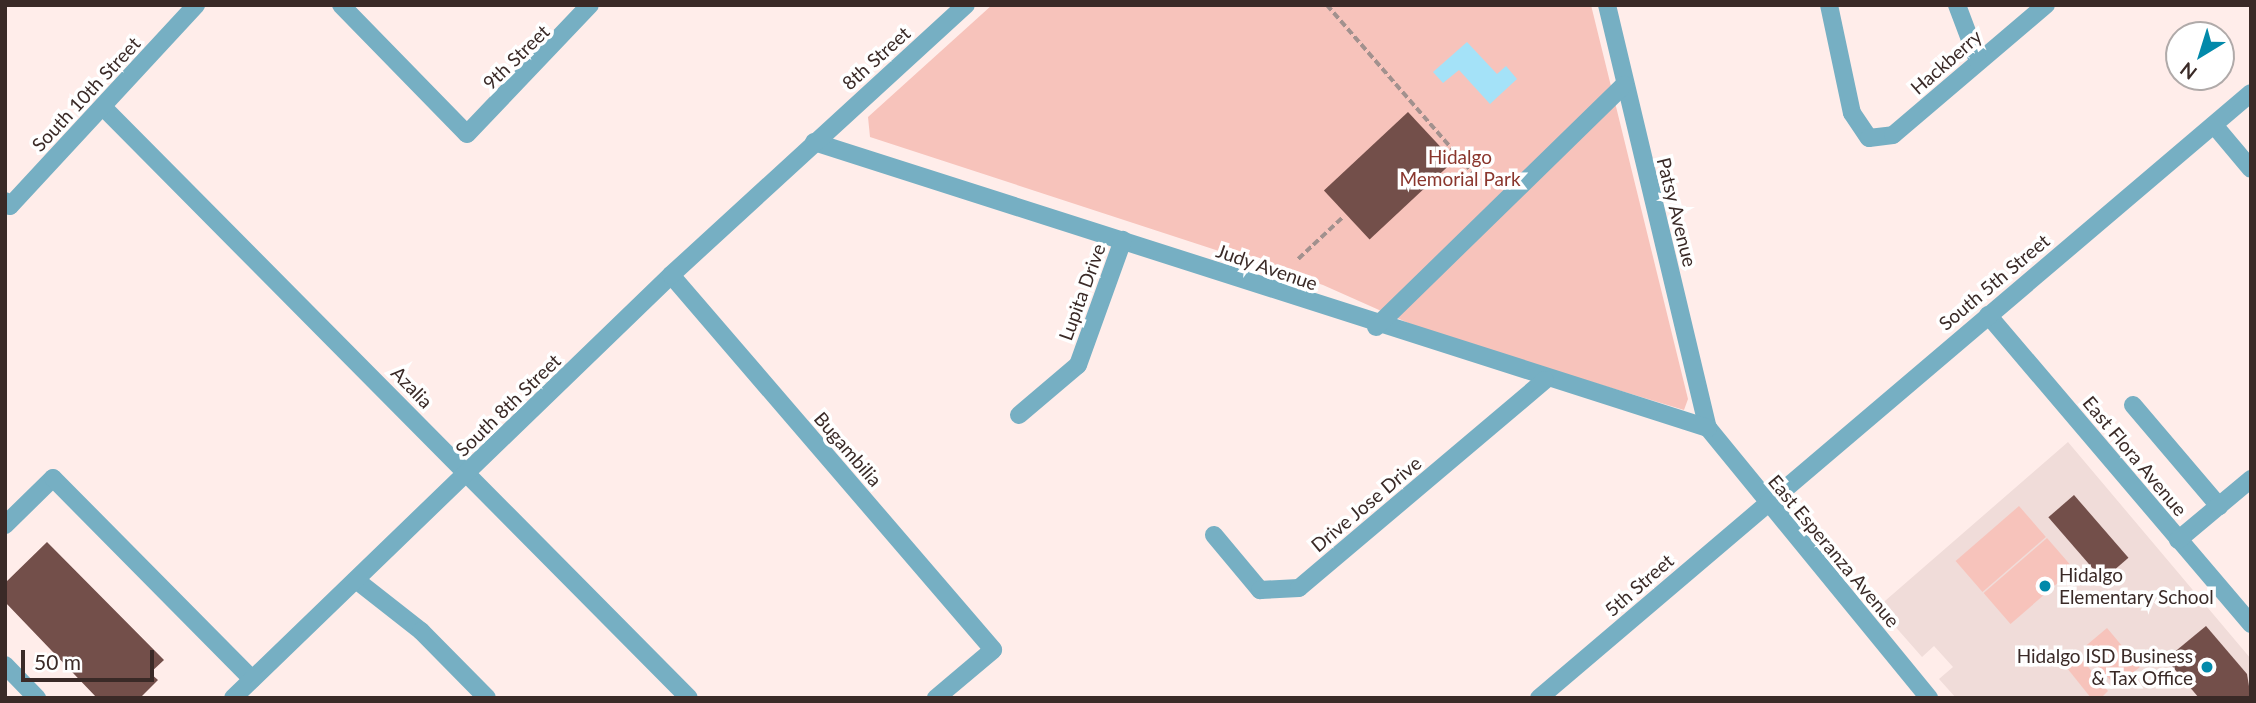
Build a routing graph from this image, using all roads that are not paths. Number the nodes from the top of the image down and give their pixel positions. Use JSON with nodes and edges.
{"nodes":[{"id":1,"x":196,"y":5,"type":"edge"},
{"id":2,"x":341,"y":5,"type":"edge"},
{"id":3,"x":590,"y":5,"type":"edge"},
{"id":4,"x":967,"y":5,"type":"edge"},
{"id":5,"x":1607,"y":5,"type":"edge"},
{"id":6,"x":1829,"y":5,"type":"edge"},
{"id":7,"x":1957,"y":5,"type":"edge"},
{"id":8,"x":2046,"y":5,"type":"edge"},
{"id":9,"x":1978,"y":61,"type":"junction"},
{"id":10,"x":1624,"y":85,"type":"junction"},
{"id":11,"x":2251,"y":93,"type":"edge"},
{"id":12,"x":103,"y":107,"type":"junction"},
{"id":13,"x":2214,"y":125,"type":"junction"},
{"id":14,"x":814,"y":142,"type":"junction"},
{"id":15,"x":2251,"y":169,"type":"edge"},
{"id":16,"x":5,"y":201,"type":"edge"},
{"id":17,"x":1123,"y":240,"type":"junction"},
{"id":18,"x":671,"y":275,"type":"junction"},
{"id":19,"x":1987,"y":315,"type":"junction"},
{"id":20,"x":1376,"y":327,"type":"junction"},
{"id":21,"x":1545,"y":380,"type":"junction"},
{"id":22,"x":2133,"y":405,"type":"dead end"},
{"id":23,"x":1019,"y":415,"type":"dead end"},
{"id":24,"x":1708,"y":428,"type":"junction"},
{"id":25,"x":468,"y":474,"type":"junction"},
{"id":26,"x":2251,"y":479,"type":"edge"},
{"id":27,"x":1765,"y":503,"type":"junction"},
{"id":28,"x":2219,"y":506,"type":"junction"},
{"id":29,"x":5,"y":525,"type":"edge"},
{"id":30,"x":1214,"y":535,"type":"dead end"},
{"id":31,"x":2178,"y":540,"type":"junction"},
{"id":32,"x":356,"y":580,"type":"junction"},
{"id":33,"x":2251,"y":624,"type":"edge"},
{"id":34,"x":5,"y":665,"type":"edge"},
{"id":35,"x":253,"y":679,"type":"junction"},
{"id":36,"x":238,"y":696,"type":"edge"},
{"id":37,"x":1541,"y":697,"type":"edge"},
{"id":38,"x":37,"y":698,"type":"edge"},
{"id":39,"x":487,"y":698,"type":"edge"},
{"id":40,"x":689,"y":698,"type":"edge"},
{"id":41,"x":936,"y":698,"type":"edge"},
{"id":42,"x":1930,"y":698,"type":"edge"}],
"edges":[{"from":1,"to":12,"type":"street","name":"South 10th Street"},
{"from":2,"to":3,"type":"street","name":"9th Street"},
{"from":4,"to":14,"type":"street","name":"8th Street"},
{"from":5,"to":10,"type":"street","name":"Patsy Avenue"},
{"from":6,"to":9,"type":"street","name":"Hackberry"},
{"from":7,"to":9,"type":"street"},
{"from":8,"to":9,"type":"street","name":"Hackberry"},
{"from":10,"to":20,"type":"street"},
{"from":10,"to":24,"type":"street","name":"Patsy Avenue"},
{"from":11,"to":13,"type":"street","name":"South 5th Street"},
{"from":12,"to":16,"type":"street","name":"South 10th Street"},
{"from":12,"to":25,"type":"street","name":"Azalia"},
{"from":13,"to":15,"type":"street"},
{"from":13,"to":19,"type":"street","name":"South 5th Street"},
{"from":14,"to":17,"type":"street","name":"Judy Avenue"},
{"from":14,"to":18,"type":"street","name":"South 8th Street"},
{"from":17,"to":20,"type":"street","name":"Judy Avenue"},
{"from":17,"to":23,"type":"street","name":"Lupita Drive"},
{"from":18,"to":25,"type":"street","name":"South 8th Street"},
{"from":18,"to":41,"type":"street","name":"Bugambilia"},
{"from":19,"to":27,"type":"street","name":"South 5th Street"},
{"from":19,"to":31,"type":"street","name":"East Flora Avenue"},
{"from":20,"to":21,"type":"street","name":"Judy Avenue"},
{"from":21,"to":24,"type":"street","name":"Judy Avenue"},
{"from":21,"to":30,"type":"street","name":"Drive Jose Drive"},
{"from":22,"to":28,"type":"street"},
{"from":24,"to":27,"type":"street","name":"East Esperanza Avenue"},
{"from":25,"to":32,"type":"street","name":"South 8th Street"},
{"from":25,"to":40,"type":"street","name":"Azalia"},
{"from":26,"to":28,"type":"street"},
{"from":27,"to":37,"type":"street","name":"5th Street"},
{"from":27,"to":42,"type":"street","name":"East Esperanza Avenue"},
{"from":28,"to":31,"type":"street"},
{"from":29,"to":35,"type":"street"},
{"from":31,"to":33,"type":"street","name":"East Flora Avenue"},
{"from":32,"to":35,"type":"street","name":"South 8th Street"},
{"from":32,"to":39,"type":"street"},
{"from":34,"to":38,"type":"street"},
{"from":35,"to":36,"type":"street","name":"South 8th Street"}]}
